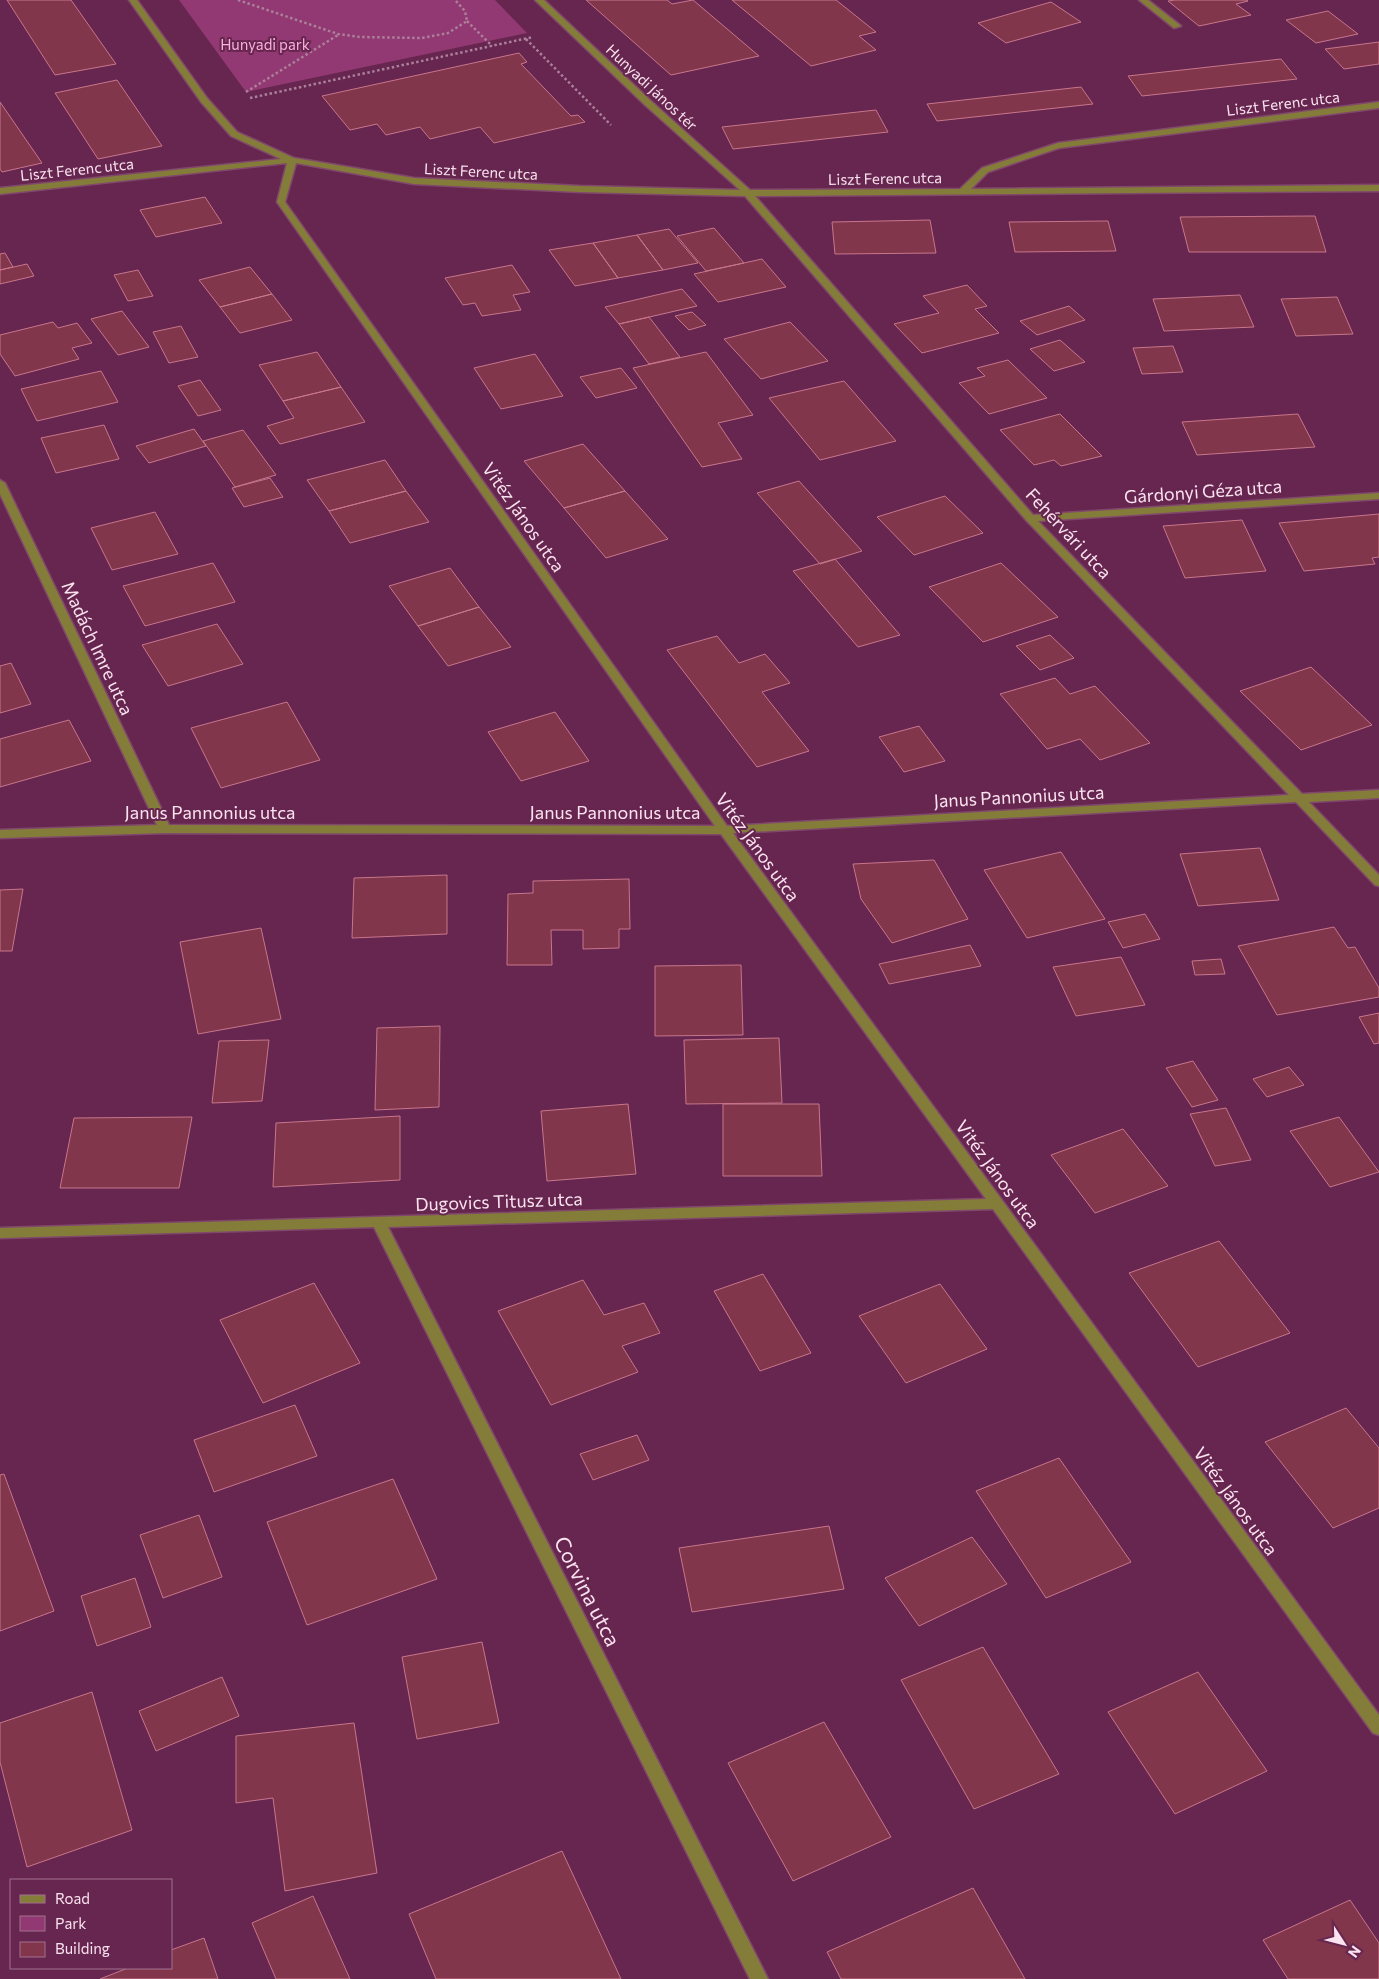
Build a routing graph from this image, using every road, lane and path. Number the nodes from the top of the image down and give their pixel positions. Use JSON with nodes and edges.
{"nodes":[{"id":1,"x":133,"y":0,"type":"edge"},
{"id":2,"x":238,"y":0,"type":"edge"},
{"id":3,"x":455,"y":0,"type":"edge"},
{"id":4,"x":539,"y":0,"type":"edge"},
{"id":5,"x":1143,"y":0,"type":"edge"},
{"id":6,"x":467,"y":21,"type":"junction"},
{"id":7,"x":1177,"y":26,"type":"dead end"},
{"id":8,"x":569,"y":30,"type":"junction"},
{"id":9,"x":338,"y":34,"type":"junction"},
{"id":10,"x":526,"y":39,"type":"junction"},
{"id":11,"x":492,"y":46,"type":"junction"},
{"id":12,"x":246,"y":92,"type":"dead end"},
{"id":13,"x":250,"y":98,"type":"dead end"},
{"id":14,"x":1379,"y":105,"type":"edge"},
{"id":15,"x":611,"y":125,"type":"dead end"},
{"id":16,"x":292,"y":160,"type":"junction"},
{"id":17,"x":1379,"y":188,"type":"edge"},
{"id":18,"x":0,"y":191,"type":"edge"},
{"id":19,"x":963,"y":191,"type":"junction"},
{"id":20,"x":748,"y":193,"type":"junction"},
{"id":21,"x":0,"y":483,"type":"edge"},
{"id":22,"x":1379,"y":496,"type":"edge"},
{"id":23,"x":1030,"y":518,"type":"junction"},
{"id":24,"x":1379,"y":794,"type":"edge"},
{"id":25,"x":1300,"y":798,"type":"junction"},
{"id":26,"x":165,"y":829,"type":"junction"},
{"id":27,"x":724,"y":830,"type":"junction"},
{"id":28,"x":0,"y":834,"type":"edge"},
{"id":29,"x":1379,"y":882,"type":"edge"},
{"id":30,"x":998,"y":1204,"type":"junction"},
{"id":31,"x":379,"y":1223,"type":"junction"},
{"id":32,"x":0,"y":1233,"type":"edge"},
{"id":33,"x":1379,"y":1728,"type":"edge"},
{"id":34,"x":759,"y":1979,"type":"edge"}],
"edges":[{"from":1,"to":16,"type":"street"},
{"from":2,"to":9,"type":"path"},
{"from":3,"to":6,"type":"path"},
{"from":4,"to":8,"type":"street","name":"Hunyadi János tér"},
{"from":5,"to":7,"type":"street"},
{"from":6,"to":9,"type":"path"},
{"from":6,"to":11,"type":"path"},
{"from":8,"to":10,"type":"path"},
{"from":8,"to":20,"type":"street","name":"Hunyadi János tér"},
{"from":9,"to":12,"type":"path"},
{"from":10,"to":11,"type":"path"},
{"from":10,"to":15,"type":"path"},
{"from":11,"to":13,"type":"path"},
{"from":14,"to":19,"type":"street","name":"Liszt Ferenc utca"},
{"from":16,"to":18,"type":"street","name":"Liszt Ferenc utca"},
{"from":16,"to":20,"type":"street","name":"Liszt Ferenc utca"},
{"from":16,"to":27,"type":"street","name":"Vitéz János utca"},
{"from":17,"to":19,"type":"street","name":"Liszt Ferenc utca"},
{"from":19,"to":20,"type":"street","name":"Liszt Ferenc utca"},
{"from":20,"to":23,"type":"street","name":"Fehérvári utca"},
{"from":21,"to":26,"type":"street","name":"Madách Imre utca"},
{"from":22,"to":23,"type":"street","name":"Gárdonyi Géza utca"},
{"from":23,"to":25,"type":"street","name":"Fehérvári utca"},
{"from":24,"to":25,"type":"street","name":"Janus Pannonius utca"},
{"from":25,"to":27,"type":"street","name":"Janus Pannonius utca"},
{"from":25,"to":29,"type":"street","name":"Fehérvári utca"},
{"from":26,"to":27,"type":"street","name":"Janus Pannonius utca"},
{"from":26,"to":28,"type":"street","name":"Janus Pannonius utca"},
{"from":27,"to":30,"type":"street","name":"Vitéz János utca"},
{"from":30,"to":31,"type":"street","name":"Dugovics Titusz utca"},
{"from":30,"to":33,"type":"street","name":"Vitéz János utca"},
{"from":31,"to":32,"type":"street","name":"Dugovics Titusz utca"},
{"from":31,"to":34,"type":"street","name":"Corvina utca"}]}
